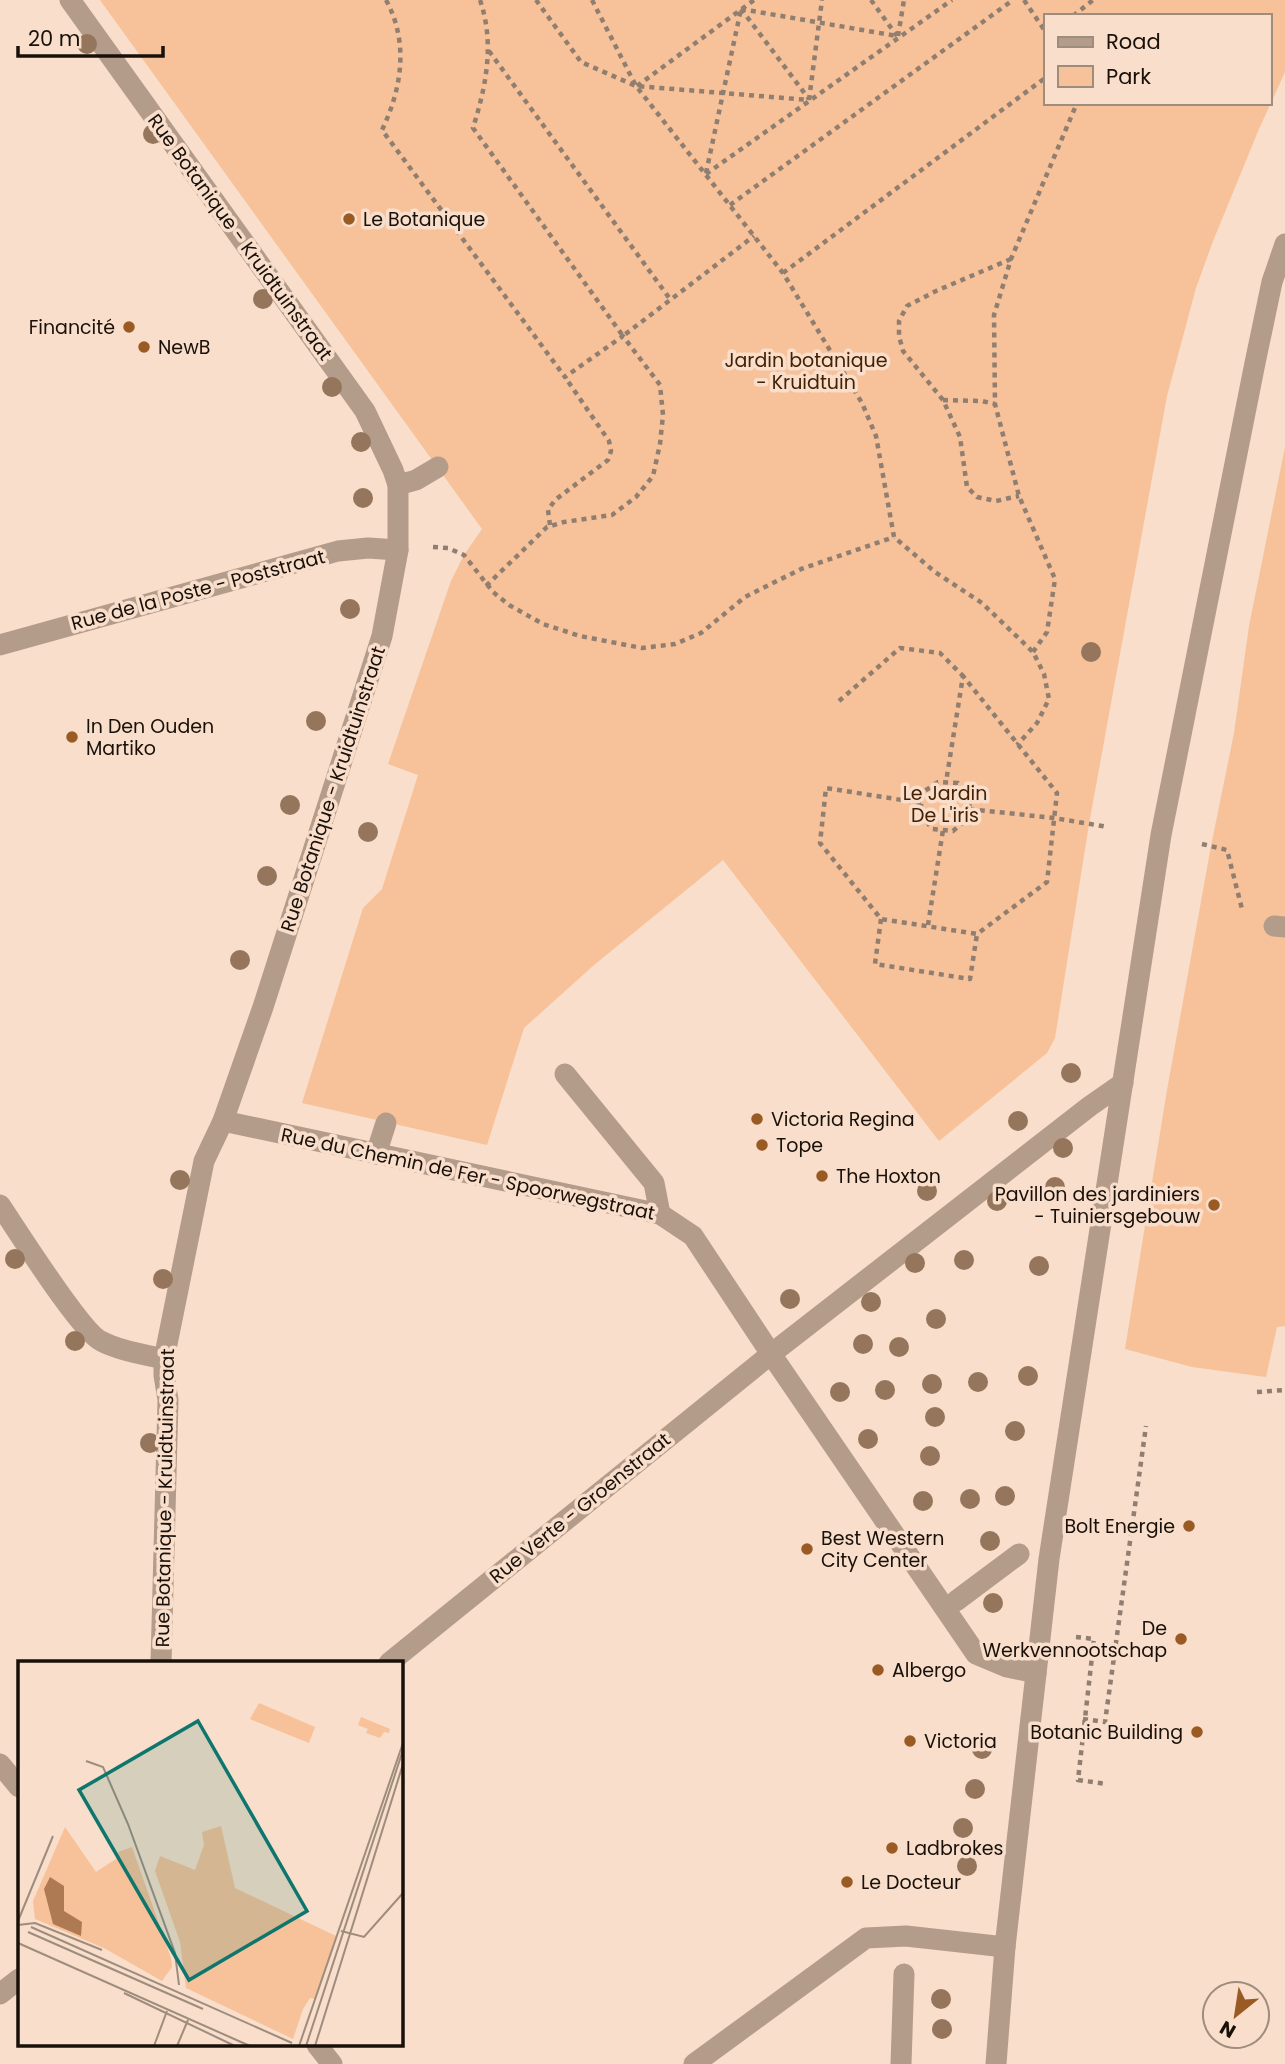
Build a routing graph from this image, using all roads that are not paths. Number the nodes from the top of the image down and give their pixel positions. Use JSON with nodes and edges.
{"nodes":[{"id":1,"x":70,"y":0,"type":"edge"},
{"id":2,"x":1285,"y":244,"type":"edge"},
{"id":3,"x":438,"y":467,"type":"dead end"},
{"id":4,"x":398,"y":485,"type":"junction"},
{"id":5,"x":398,"y":550,"type":"junction"},
{"id":6,"x":0,"y":645,"type":"edge"},
{"id":7,"x":565,"y":1074,"type":"dead end"},
{"id":8,"x":1123,"y":1083,"type":"junction"},
{"id":9,"x":223,"y":1121,"type":"junction"},
{"id":10,"x":386,"y":1123,"type":"dead end"},
{"id":11,"x":376,"y":1154,"type":"junction"},
{"id":12,"x":0,"y":1205,"type":"edge"},
{"id":13,"x":660,"y":1214,"type":"junction"},
{"id":14,"x":771,"y":1354,"type":"junction"},
{"id":15,"x":164,"y":1359,"type":"junction"},
{"id":16,"x":1019,"y":1554,"type":"dead end"},
{"id":17,"x":956,"y":1601,"type":"dead end"},
{"id":18,"x":161,"y":1661,"type":"edge"},
{"id":19,"x":391,"y":1661,"type":"edge"},
{"id":20,"x":1036,"y":1673,"type":"junction"},
{"id":21,"x":0,"y":1764,"type":"edge"},
{"id":22,"x":18,"y":1786,"type":"edge"},
{"id":23,"x":1005,"y":1947,"type":"junction"},
{"id":24,"x":904,"y":1974,"type":"dead end"},
{"id":25,"x":18,"y":1980,"type":"edge"},
{"id":26,"x":0,"y":1994,"type":"edge"},
{"id":27,"x":318,"y":2046,"type":"edge"},
{"id":28,"x":332,"y":2064,"type":"edge"},
{"id":29,"x":694,"y":2064,"type":"edge"},
{"id":30,"x":901,"y":2064,"type":"edge"},
{"id":31,"x":996,"y":2064,"type":"edge"}],
"edges":[{"from":1,"to":4,"type":"street","name":"Rue Botanique - Kruidtuinstraat"},
{"from":2,"to":8,"type":"street"},
{"from":3,"to":4,"type":"street"},
{"from":4,"to":5,"type":"street","name":"Rue Botanique - Kruidtuinstraat"},
{"from":5,"to":6,"type":"street","name":"Rue de la Poste - Poststraat"},
{"from":5,"to":9,"type":"street","name":"Rue Botanique - Kruidtuinstraat"},
{"from":7,"to":13,"type":"street"},
{"from":8,"to":14,"type":"street","name":"Rue Verte - Groenstraat"},
{"from":8,"to":20,"type":"street"},
{"from":9,"to":11,"type":"street","name":"Rue du Chemin de Fer - Spoorwegstraat"},
{"from":9,"to":15,"type":"street","name":"Rue Botanique - Kruidtuinstraat"},
{"from":10,"to":11,"type":"street"},
{"from":11,"to":13,"type":"street","name":"Rue du Chemin de Fer - Spoorwegstraat"},
{"from":12,"to":15,"type":"street"},
{"from":13,"to":14,"type":"street","name":"Rue du Chemin de Fer - Spoorwegstraat"},
{"from":14,"to":19,"type":"street","name":"Rue Verte - Groenstraat"},
{"from":14,"to":20,"type":"street","name":"Rue du Chemin de Fer - Spoorwegstraat"},
{"from":15,"to":18,"type":"street","name":"Rue Botanique - Kruidtuinstraat"},
{"from":16,"to":17,"type":"street"},
{"from":20,"to":23,"type":"street"},
{"from":21,"to":22,"type":"street"},
{"from":23,"to":29,"type":"street"},
{"from":23,"to":31,"type":"street"},
{"from":24,"to":30,"type":"street"},
{"from":25,"to":26,"type":"street"},
{"from":27,"to":28,"type":"street"}]}
